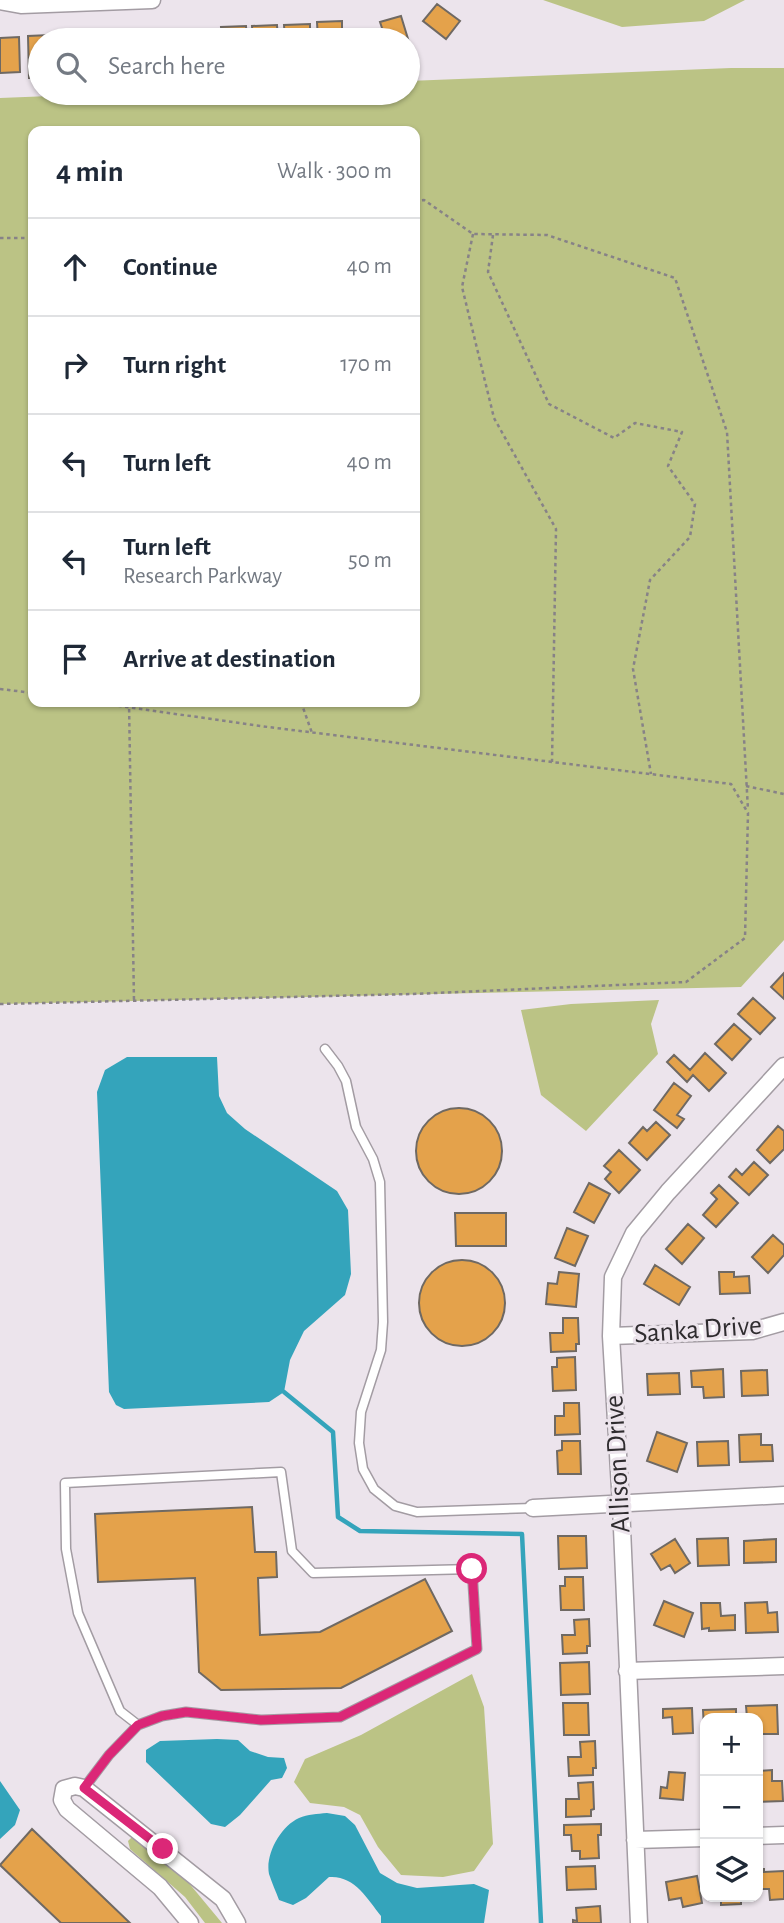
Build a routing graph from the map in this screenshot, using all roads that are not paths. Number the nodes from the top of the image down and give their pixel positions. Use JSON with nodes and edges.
{"nodes":[{"id":1,"x":152,"y":0,"type":"edge"},
{"id":2,"x":0,"y":1,"type":"edge"},
{"id":3,"x":325,"y":1049,"type":"dead end"},
{"id":4,"x":784,"y":1066,"type":"edge"},
{"id":5,"x":784,"y":1322,"type":"edge"},
{"id":6,"x":611,"y":1336,"type":"junction"},
{"id":7,"x":784,"y":1494,"type":"edge"},
{"id":8,"x":621,"y":1505,"type":"junction"},
{"id":9,"x":533,"y":1508,"type":"joint"},
{"id":10,"x":784,"y":1666,"type":"edge"},
{"id":11,"x":627,"y":1671,"type":"junction"},
{"id":12,"x":138,"y":1725,"type":"junction"},
{"id":13,"x":84,"y":1788,"type":"junction"},
{"id":14,"x":784,"y":1835,"type":"edge"},
{"id":15,"x":763,"y":1836,"type":"edge"},
{"id":16,"x":700,"y":1838,"type":"edge"},
{"id":17,"x":635,"y":1840,"type":"junction"},
{"id":18,"x":190,"y":1923,"type":"edge"},
{"id":19,"x":237,"y":1923,"type":"edge"},
{"id":20,"x":639,"y":1923,"type":"edge"}],
"edges":[{"from":1,"to":2,"type":"street"},
{"from":3,"to":9,"type":"lane"},
{"from":4,"to":6,"type":"street","name":"Allison Drive"},
{"from":5,"to":6,"type":"street","name":"Sanka Drive"},
{"from":6,"to":8,"type":"street","name":"Allison Drive"},
{"from":7,"to":8,"type":"street"},
{"from":8,"to":9,"type":"street"},
{"from":8,"to":11,"type":"street","name":"Allison Drive"},
{"from":10,"to":11,"type":"street"},
{"from":11,"to":17,"type":"street","name":"Allison Drive"},
{"from":12,"to":12,"type":"lane"},
{"from":12,"to":13,"type":"lane"},
{"from":13,"to":18,"type":"street"},
{"from":13,"to":19,"type":"street"},
{"from":14,"to":15,"type":"street"},
{"from":16,"to":17,"type":"street"},
{"from":17,"to":20,"type":"street","name":"Allison Drive"}]}
